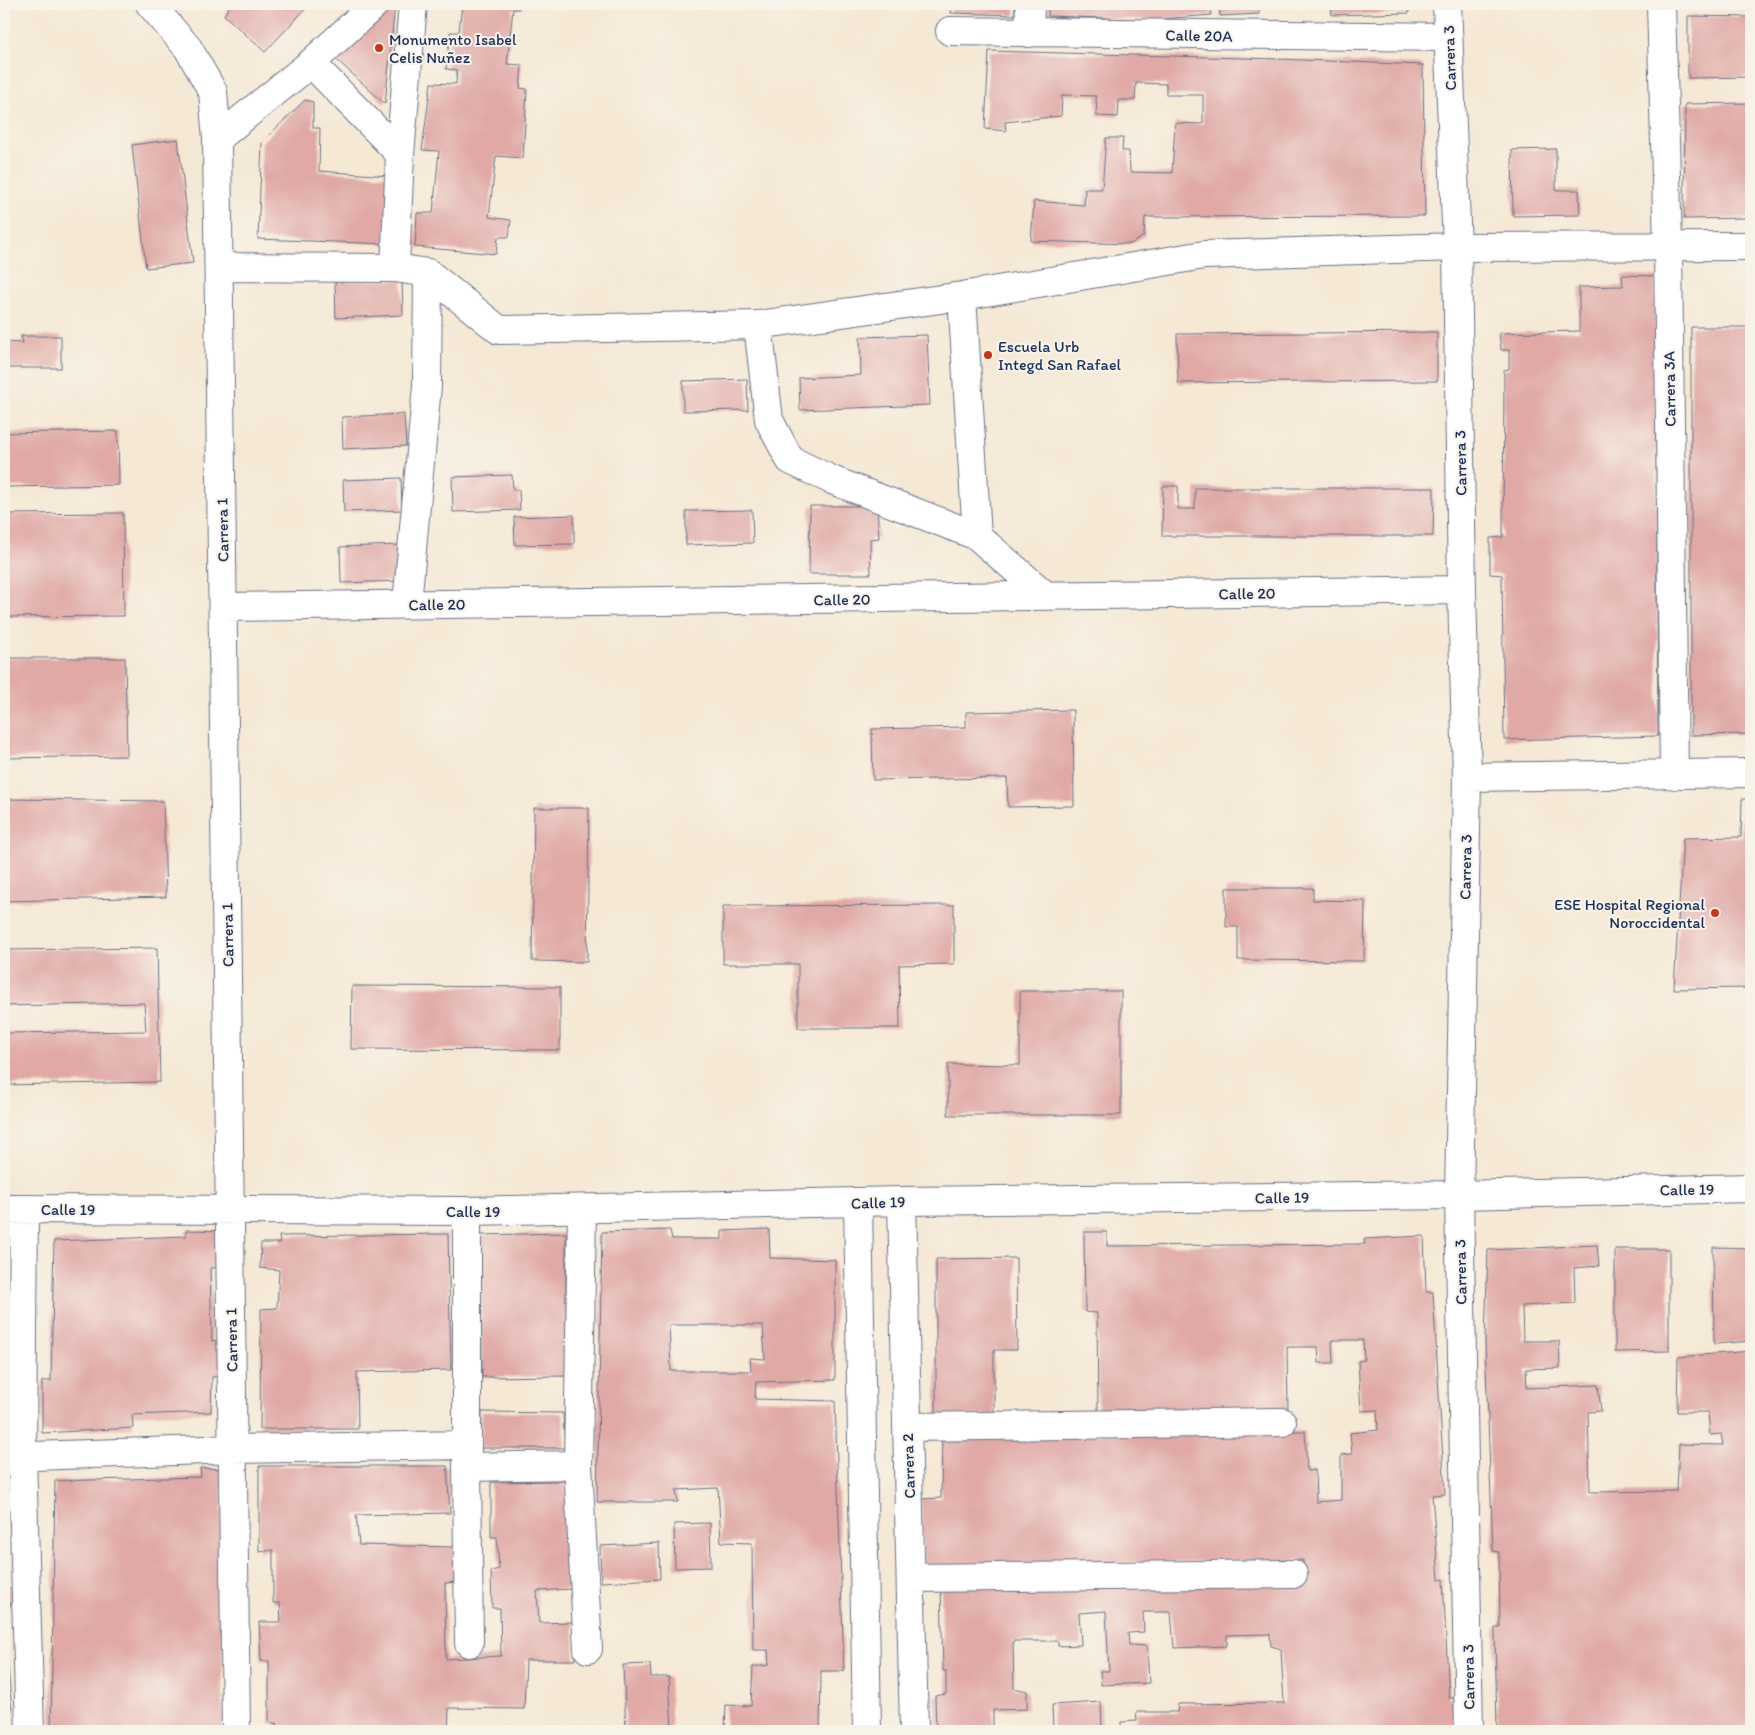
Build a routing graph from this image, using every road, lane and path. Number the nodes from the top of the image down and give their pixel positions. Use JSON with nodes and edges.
{"nodes":[{"id":1,"x":150,"y":4,"type":"edge"},
{"id":2,"x":374,"y":4,"type":"edge"},
{"id":3,"x":413,"y":4,"type":"edge"},
{"id":4,"x":1030,"y":4,"type":"edge"},
{"id":5,"x":1447,"y":4,"type":"edge"},
{"id":6,"x":1661,"y":4,"type":"edge"},
{"id":7,"x":950,"y":31,"type":"dead end"},
{"id":8,"x":1029,"y":34,"type":"junction"},
{"id":9,"x":1448,"y":37,"type":"junction"},
{"id":10,"x":311,"y":63,"type":"junction"},
{"id":11,"x":217,"y":140,"type":"junction"},
{"id":12,"x":400,"y":154,"type":"junction"},
{"id":13,"x":1668,"y":246,"type":"junction"},
{"id":14,"x":1751,"y":246,"type":"edge"},
{"id":15,"x":1457,"y":247,"type":"junction"},
{"id":16,"x":219,"y":267,"type":"junction"},
{"id":17,"x":395,"y":268,"type":"junction"},
{"id":18,"x":428,"y":273,"type":"junction"},
{"id":19,"x":962,"y":296,"type":"junction"},
{"id":20,"x":758,"y":325,"type":"junction"},
{"id":21,"x":977,"y":536,"type":"junction"},
{"id":22,"x":1462,"y":590,"type":"junction"},
{"id":23,"x":1045,"y":595,"type":"junction"},
{"id":24,"x":407,"y":604,"type":"junction"},
{"id":25,"x":223,"y":607,"type":"junction"},
{"id":26,"x":1751,"y":773,"type":"edge"},
{"id":27,"x":1674,"y":775,"type":"junction"},
{"id":28,"x":1467,"y":777,"type":"junction"},
{"id":29,"x":1751,"y":1188,"type":"edge"},
{"id":30,"x":1459,"y":1195,"type":"junction"},
{"id":31,"x":902,"y":1201,"type":"junction"},
{"id":32,"x":858,"y":1203,"type":"junction"},
{"id":33,"x":14,"y":1209,"type":"edge"},
{"id":34,"x":230,"y":1210,"type":"junction"},
{"id":35,"x":582,"y":1210,"type":"junction"},
{"id":36,"x":467,"y":1211,"type":"junction"},
{"id":37,"x":1282,"y":1422,"type":"dead end"},
{"id":38,"x":907,"y":1427,"type":"junction"},
{"id":39,"x":233,"y":1448,"type":"junction"},
{"id":40,"x":467,"y":1456,"type":"junction"},
{"id":41,"x":13,"y":1457,"type":"edge"},
{"id":42,"x":578,"y":1465,"type":"junction"},
{"id":43,"x":1293,"y":1574,"type":"dead end"},
{"id":44,"x":912,"y":1578,"type":"junction"},
{"id":45,"x":470,"y":1644,"type":"dead end"},
{"id":46,"x":588,"y":1649,"type":"dead end"},
{"id":47,"x":30,"y":1731,"type":"edge"},
{"id":48,"x":236,"y":1731,"type":"edge"},
{"id":49,"x":867,"y":1731,"type":"edge"},
{"id":50,"x":914,"y":1731,"type":"edge"},
{"id":51,"x":1469,"y":1731,"type":"edge"}],
"edges":[{"from":1,"to":11,"type":"street","name":"Carrera 1"},
{"from":2,"to":10,"type":"street"},
{"from":3,"to":12,"type":"street"},
{"from":4,"to":8,"type":"street"},
{"from":5,"to":9,"type":"street","name":"Carrera 3"},
{"from":6,"to":13,"type":"street","name":"Carrera 3A"},
{"from":7,"to":8,"type":"street","name":"Calle 20A"},
{"from":8,"to":9,"type":"street","name":"Calle 20A"},
{"from":9,"to":15,"type":"street","name":"Carrera 3"},
{"from":10,"to":11,"type":"street"},
{"from":10,"to":12,"type":"street"},
{"from":11,"to":16,"type":"street","name":"Carrera 1"},
{"from":12,"to":17,"type":"street"},
{"from":13,"to":14,"type":"street"},
{"from":13,"to":15,"type":"street"},
{"from":13,"to":27,"type":"street","name":"Carrera 3A"},
{"from":15,"to":19,"type":"street"},
{"from":15,"to":22,"type":"street","name":"Carrera 3"},
{"from":16,"to":17,"type":"street"},
{"from":16,"to":25,"type":"street","name":"Carrera 1"},
{"from":17,"to":18,"type":"street"},
{"from":18,"to":20,"type":"street"},
{"from":18,"to":24,"type":"street"},
{"from":19,"to":20,"type":"street"},
{"from":19,"to":21,"type":"street"},
{"from":20,"to":21,"type":"street"},
{"from":21,"to":23,"type":"street"},
{"from":22,"to":23,"type":"street","name":"Calle 20"},
{"from":22,"to":28,"type":"street","name":"Carrera 3"},
{"from":23,"to":24,"type":"street","name":"Calle 20"},
{"from":24,"to":25,"type":"street","name":"Calle 20"},
{"from":25,"to":34,"type":"street","name":"Carrera 1"},
{"from":26,"to":27,"type":"street"},
{"from":27,"to":28,"type":"street"},
{"from":28,"to":30,"type":"street","name":"Carrera 3"},
{"from":29,"to":30,"type":"street","name":"Calle 19"},
{"from":30,"to":31,"type":"street","name":"Calle 19"},
{"from":30,"to":51,"type":"street","name":"Carrera 3"},
{"from":31,"to":32,"type":"street","name":"Calle 19"},
{"from":31,"to":38,"type":"street","name":"Carrera 2"},
{"from":32,"to":35,"type":"street","name":"Calle 19"},
{"from":32,"to":49,"type":"street"},
{"from":33,"to":34,"type":"street","name":"Calle 19"},
{"from":33,"to":41,"type":"street"},
{"from":34,"to":36,"type":"street","name":"Calle 19"},
{"from":34,"to":39,"type":"street","name":"Carrera 1"},
{"from":35,"to":36,"type":"street","name":"Calle 19"},
{"from":35,"to":42,"type":"street"},
{"from":36,"to":40,"type":"street"},
{"from":37,"to":38,"type":"street"},
{"from":38,"to":44,"type":"street","name":"Carrera 2"},
{"from":39,"to":40,"type":"street"},
{"from":39,"to":41,"type":"street"},
{"from":39,"to":48,"type":"street","name":"Carrera 1"},
{"from":40,"to":42,"type":"street"},
{"from":40,"to":45,"type":"street"},
{"from":41,"to":47,"type":"street"},
{"from":42,"to":46,"type":"street"},
{"from":43,"to":44,"type":"street"},
{"from":44,"to":50,"type":"street","name":"Carrera 2"}]}
